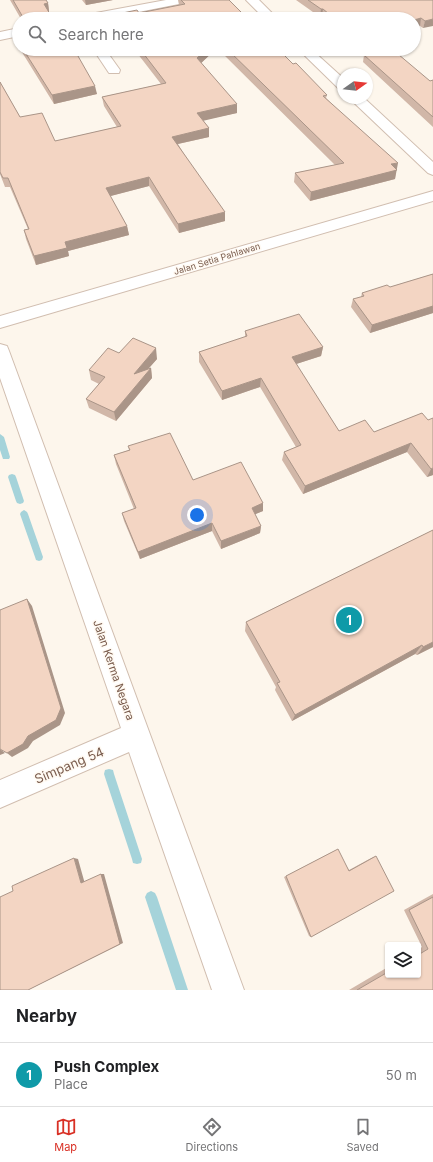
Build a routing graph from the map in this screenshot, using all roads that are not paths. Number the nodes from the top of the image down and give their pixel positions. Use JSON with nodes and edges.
{"nodes":[{"id":1,"x":184,"y":0,"type":"edge"},
{"id":2,"x":252,"y":0,"type":"edge"},
{"id":3,"x":121,"y":12,"type":"edge"},
{"id":4,"x":265,"y":12,"type":"edge"},
{"id":5,"x":12,"y":33,"type":"edge"},
{"id":6,"x":0,"y":36,"type":"edge"},
{"id":7,"x":104,"y":56,"type":"edge"},
{"id":8,"x":312,"y":56,"type":"edge"},
{"id":9,"x":114,"y":70,"type":"dead end"},
{"id":10,"x":337,"y":79,"type":"edge"},
{"id":11,"x":362,"y":104,"type":"edge"},
{"id":12,"x":433,"y":170,"type":"edge"},
{"id":13,"x":433,"y":196,"type":"edge"},
{"id":14,"x":0,"y":322,"type":"edge"},
{"id":15,"x":0,"y":351,"type":"edge"},
{"id":16,"x":137,"y":735,"type":"junction"},
{"id":17,"x":0,"y":794,"type":"edge"},
{"id":18,"x":228,"y":990,"type":"edge"}],
"edges":[{"from":1,"to":3,"type":"street"},
{"from":2,"to":4,"type":"street"},
{"from":5,"to":6,"type":"street"},
{"from":7,"to":9,"type":"street"},
{"from":8,"to":10,"type":"street"},
{"from":11,"to":12,"type":"street"},
{"from":13,"to":14,"type":"street","name":"Jalan Setia Pahlawan"},
{"from":15,"to":16,"type":"street","name":"Jalan Kerma Negara"},
{"from":16,"to":17,"type":"street","name":"Simpang 54"},
{"from":16,"to":18,"type":"street","name":"Jalan Kerma Negara"}]}
